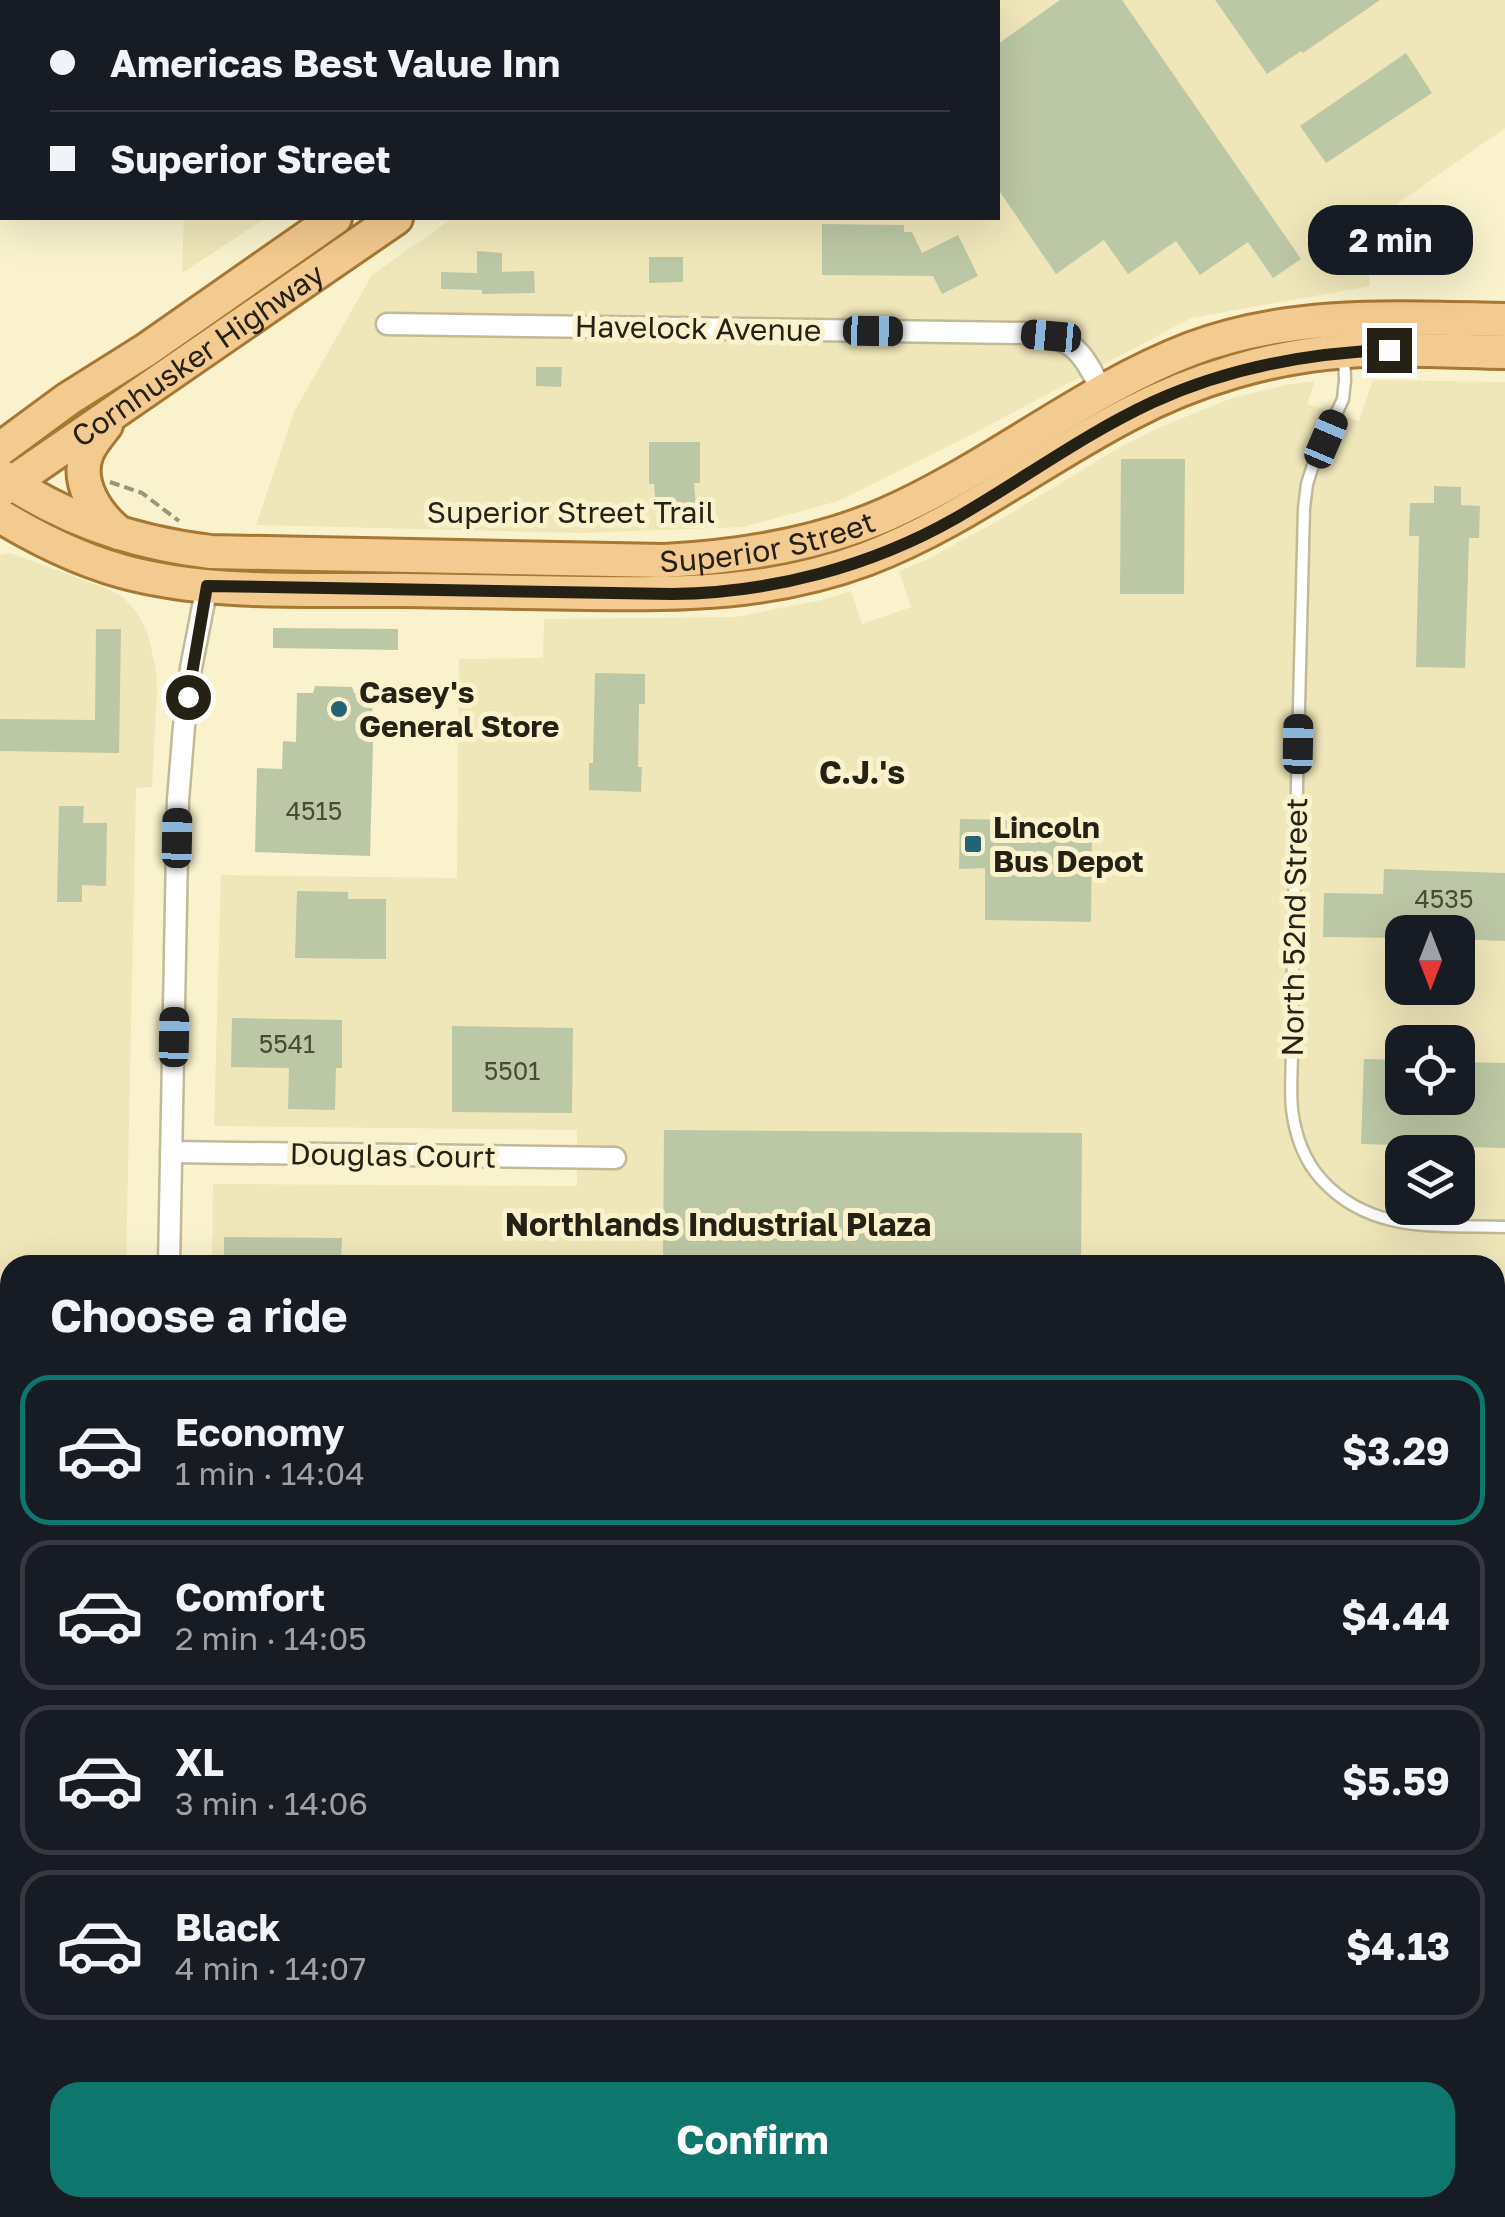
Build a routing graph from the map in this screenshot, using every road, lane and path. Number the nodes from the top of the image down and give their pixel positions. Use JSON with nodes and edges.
{"nodes":[{"id":1,"x":332,"y":220,"type":"edge"},
{"id":2,"x":393,"y":220,"type":"edge"},
{"id":3,"x":1505,"y":320,"type":"edge"},
{"id":4,"x":387,"y":324,"type":"dead end"},
{"id":5,"x":1343,"y":335,"type":"junction"},
{"id":6,"x":1505,"y":352,"type":"edge"},
{"id":7,"x":1102,"y":392,"type":"junction"},
{"id":8,"x":116,"y":411,"type":"junction"},
{"id":9,"x":0,"y":450,"type":"edge"},
{"id":10,"x":86,"y":481,"type":"junction"},
{"id":11,"x":4,"y":483,"type":"edge"},
{"id":12,"x":0,"y":516,"type":"edge"},
{"id":13,"x":188,"y":524,"type":"dead end"},
{"id":14,"x":123,"y":536,"type":"junction"},
{"id":15,"x":207,"y":586,"type":"junction"},
{"id":16,"x":172,"y":1152,"type":"junction"},
{"id":17,"x":615,"y":1158,"type":"dead end"},
{"id":18,"x":1505,"y":1227,"type":"edge"},
{"id":19,"x":168,"y":1255,"type":"edge"}],
"edges":[{"from":1,"to":9,"type":"main road","name":"Cornhusker Highway"},
{"from":2,"to":8,"type":"main road","name":"Cornhusker Highway"},
{"from":3,"to":5,"type":"main road","name":"Superior Street"},
{"from":4,"to":7,"type":"street","name":"Havelock Avenue"},
{"from":5,"to":6,"type":"main road","name":"Superior Street"},
{"from":5,"to":7,"type":"main road","name":"Superior Street"},
{"from":5,"to":15,"type":"main road","name":"Superior Street"},
{"from":5,"to":18,"type":"lane","name":"North 52nd Street"},
{"from":7,"to":14,"type":"main road","name":"Superior Street"},
{"from":8,"to":10,"type":"main road"},
{"from":8,"to":11,"type":"main road","name":"Cornhusker Highway"},
{"from":10,"to":13,"type":"path"},
{"from":10,"to":14,"type":"main road"},
{"from":11,"to":14,"type":"main road","name":"Superior Street"},
{"from":12,"to":15,"type":"main road","name":"Superior Street"},
{"from":15,"to":16,"type":"street"},
{"from":16,"to":17,"type":"street","name":"Douglas Court"},
{"from":16,"to":19,"type":"street"}]}
